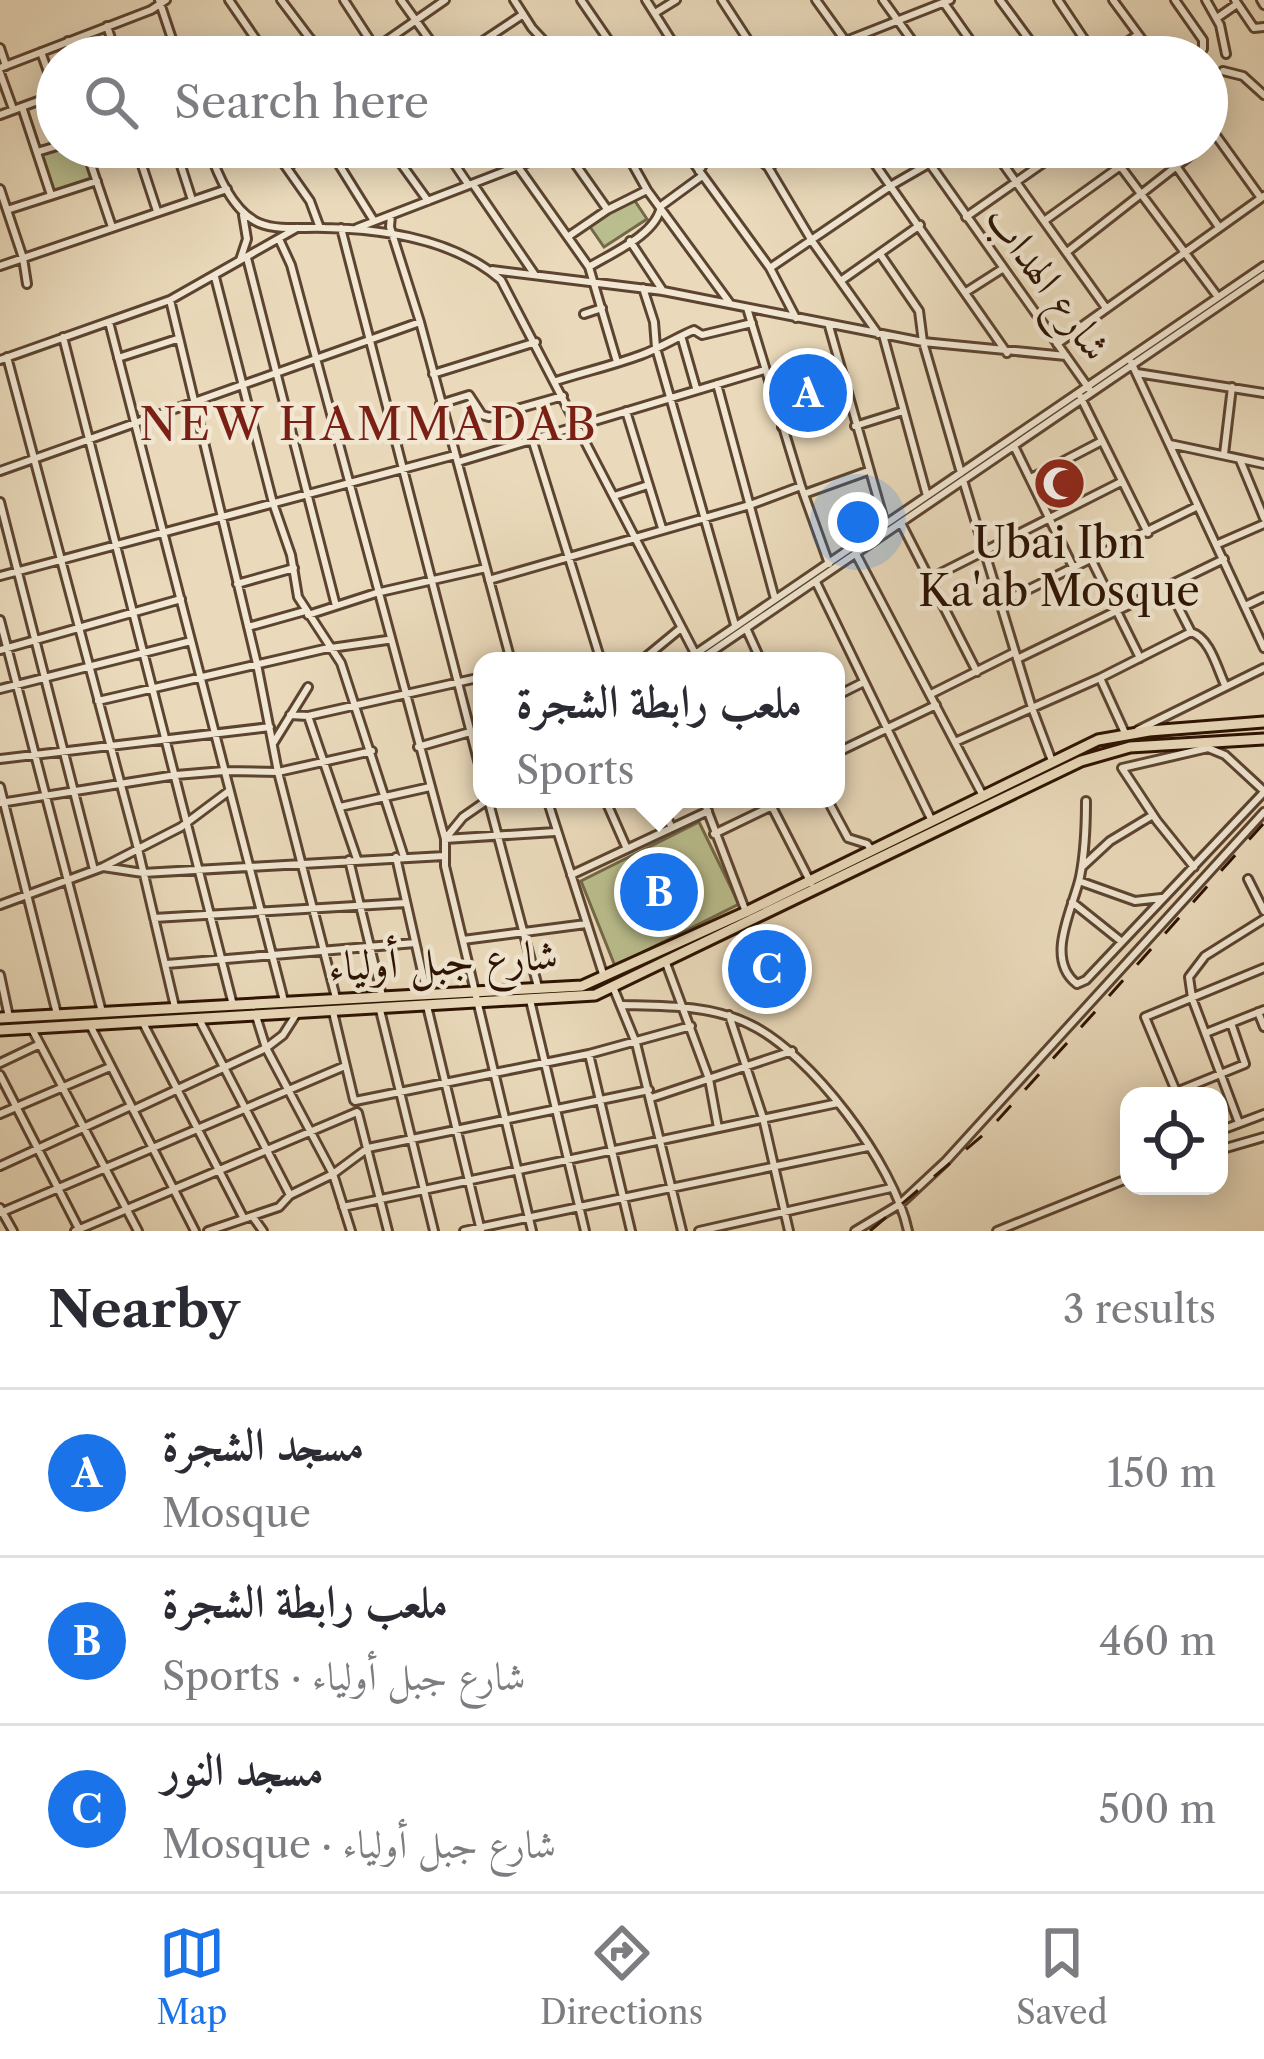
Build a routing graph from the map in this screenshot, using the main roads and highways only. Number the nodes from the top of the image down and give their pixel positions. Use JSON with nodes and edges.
{"nodes":[{"id":1,"x":1264,"y":722,"type":"edge"},
{"id":2,"x":1264,"y":739,"type":"edge"},
{"id":3,"x":5,"y":1018,"type":"edge"},
{"id":4,"x":0,"y":1030,"type":"edge"}],
"edges":[{"from":1,"to":3,"type":"main road","name":"شارع جبل أولياء"},
{"from":2,"to":4,"type":"main road","name":"شارع جبل أولياء"}]}
